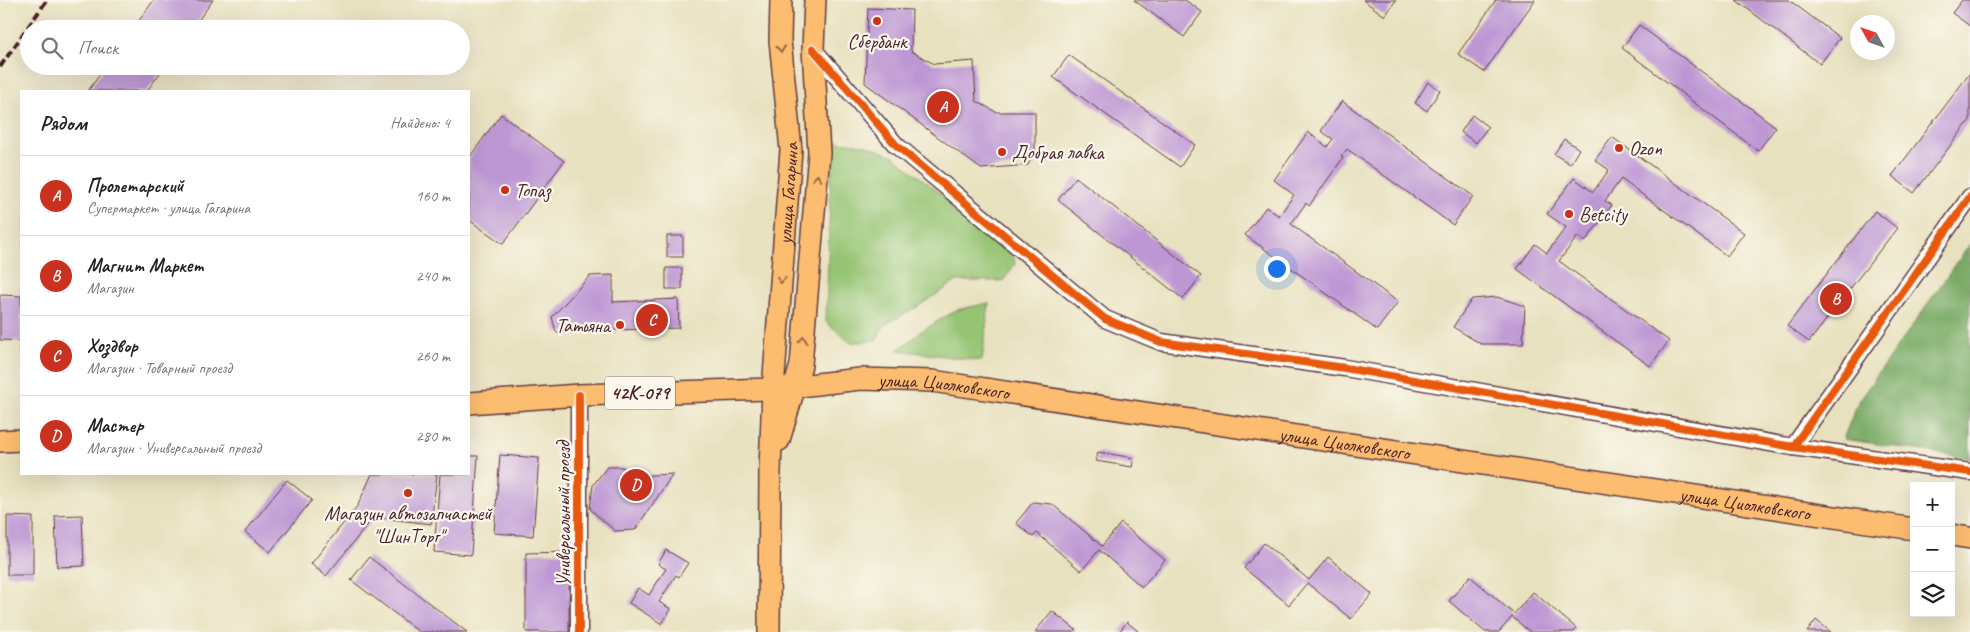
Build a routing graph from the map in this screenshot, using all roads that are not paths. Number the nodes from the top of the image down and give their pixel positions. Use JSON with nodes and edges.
{"nodes":[{"id":1,"x":782,"y":0,"type":"edge"},
{"id":2,"x":815,"y":0,"type":"edge"},
{"id":3,"x":813,"y":49,"type":"junction"},
{"id":4,"x":1970,"y":197,"type":"edge"},
{"id":5,"x":794,"y":387,"type":"junction"},
{"id":6,"x":773,"y":389,"type":"junction"},
{"id":7,"x":578,"y":395,"type":"junction"},
{"id":8,"x":470,"y":403,"type":"edge"},
{"id":9,"x":20,"y":440,"type":"edge"},
{"id":10,"x":0,"y":441,"type":"edge"},
{"id":11,"x":1793,"y":447,"type":"junction"},
{"id":12,"x":770,"y":471,"type":"junction"},
{"id":13,"x":1970,"y":472,"type":"edge"},
{"id":14,"x":1910,"y":528,"type":"edge"},
{"id":15,"x":1955,"y":536,"type":"edge"},
{"id":16,"x":1970,"y":538,"type":"edge"},
{"id":17,"x":579,"y":632,"type":"edge"},
{"id":18,"x":769,"y":632,"type":"edge"}],
"edges":[{"from":1,"to":6,"type":"main road","name":"улица Гагарина","one_way":true},
{"from":2,"to":3,"type":"main road","name":"улица Гагарина"},
{"from":5,"to":3,"type":"main road","name":"улица Гагарина","one_way":true},
{"from":3,"to":11,"type":"street"},
{"from":4,"to":11,"type":"street"},
{"from":5,"to":6,"type":"main road","name":"улица Циолковского"},
{"from":5,"to":12,"type":"main road","name":"улица Гагарина"},
{"from":5,"to":14,"type":"main road","name":"улица Циолковского"},
{"from":6,"to":7,"type":"main road","number":"42К-079"},
{"from":6,"to":12,"type":"main road","name":"улица Гагарина"},
{"from":7,"to":8,"type":"main road","number":"42К-079"},
{"from":7,"to":17,"type":"street","name":"Универсальный проезд"},
{"from":9,"to":10,"type":"main road"},
{"from":11,"to":13,"type":"street"},
{"from":12,"to":18,"type":"main road"},
{"from":15,"to":16,"type":"main road"}]}
